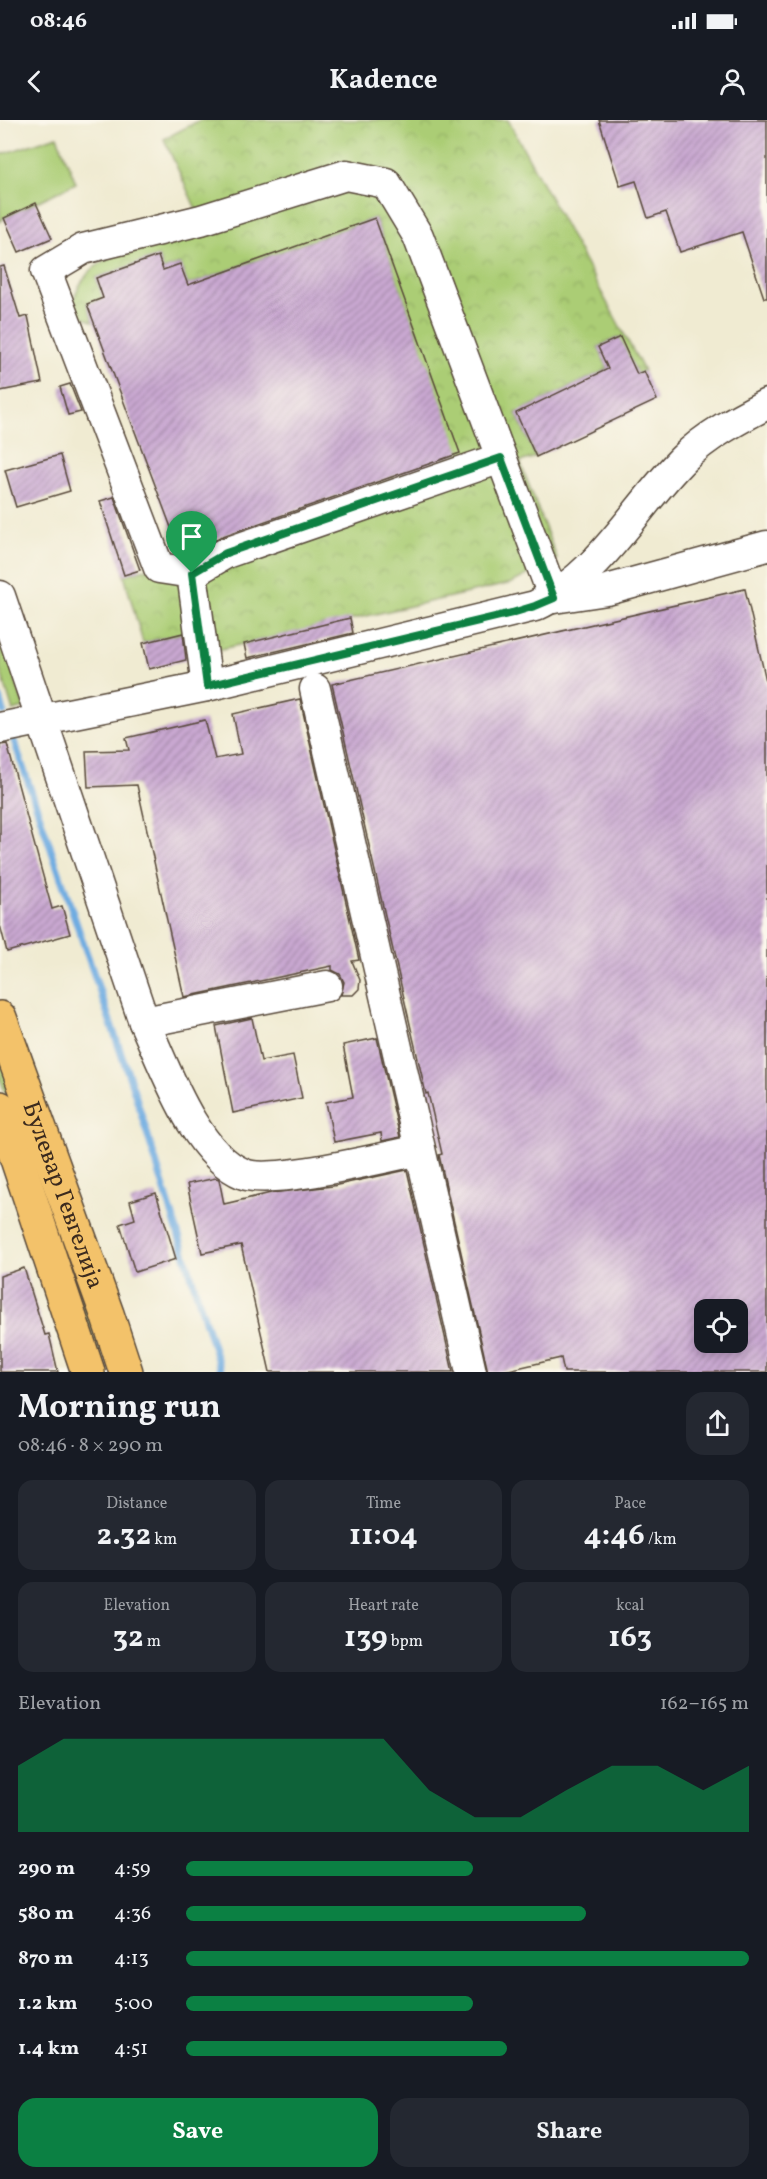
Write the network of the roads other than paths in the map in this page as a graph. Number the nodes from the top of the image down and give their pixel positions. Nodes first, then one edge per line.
1 (767, 404) edge
2 (501, 458) junction
3 (767, 546) edge
4 (192, 573) junction
5 (0, 596) edge
6 (554, 598) junction
7 (207, 686) junction
8 (315, 690) dead end
9 (43, 718) junction
10 (0, 728) edge
11 (327, 986) dead end
12 (0, 1018) edge
13 (144, 1022) junction
14 (0, 1108) edge
15 (420, 1150) junction
16 (88, 1372) edge
17 (126, 1372) edge
18 (471, 1372) edge

1 - 6 lane
2 - 4 lane
2 - 4 lane
2 - 6 lane
3 - 6 lane
4 - 7 lane
5 - 9 lane
6 - 7 lane
7 - 9 lane
8 - 15 lane
9 - 10 lane
9 - 13 lane
11 - 13 lane
12 - 17 main road, Булевар Гевгелија
13 - 15 lane
14 - 16 main road, Булевар Гевгелија
15 - 18 lane

